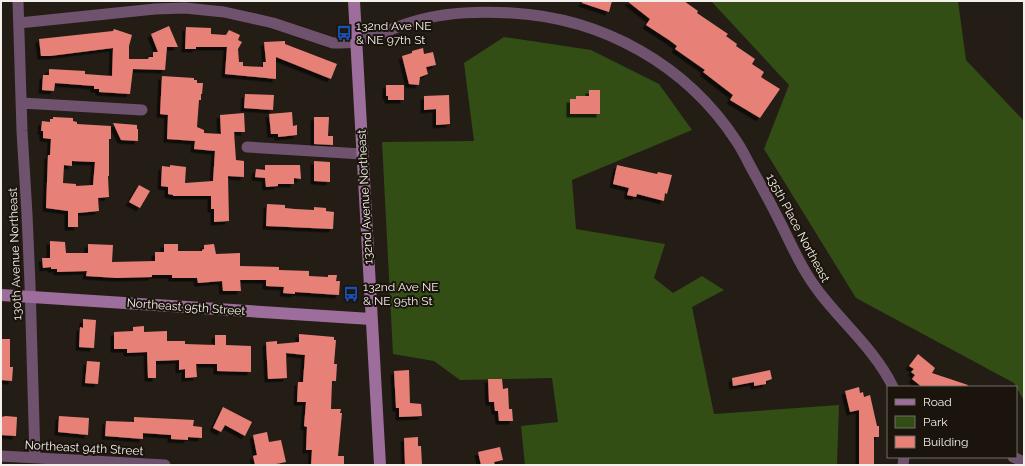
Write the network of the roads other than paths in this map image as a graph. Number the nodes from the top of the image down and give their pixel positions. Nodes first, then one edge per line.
1 (18, 1) edge
2 (354, 1) edge
3 (19, 23) junction
4 (356, 42) junction
5 (22, 102) junction
6 (142, 110) dead end
7 (247, 147) dead end
8 (362, 154) junction
9 (1, 295) edge
10 (30, 297) junction
11 (371, 319) junction
12 (892, 386) edge
13 (1, 456) edge
14 (35, 458) junction
15 (165, 465) edge
16 (380, 465) edge

1 - 3 street, 130th Avenue Northeast
2 - 4 street, 132nd Avenue Northeast
3 - 4 street, 135th Place Northeast
3 - 5 street, 130th Avenue Northeast
4 - 8 street, 132nd Avenue Northeast
4 - 12 street, 135th Place Northeast
5 - 6 street
5 - 10 street, 130th Avenue Northeast
7 - 8 street
8 - 11 street, 132nd Avenue Northeast
9 - 10 street, Northeast 95th Street
10 - 11 street, Northeast 95th Street
10 - 14 street, 130th Avenue Northeast
11 - 16 street, 132nd Avenue Northeast
13 - 14 street, Northeast 94th Street
14 - 15 street, Northeast 94th Street

